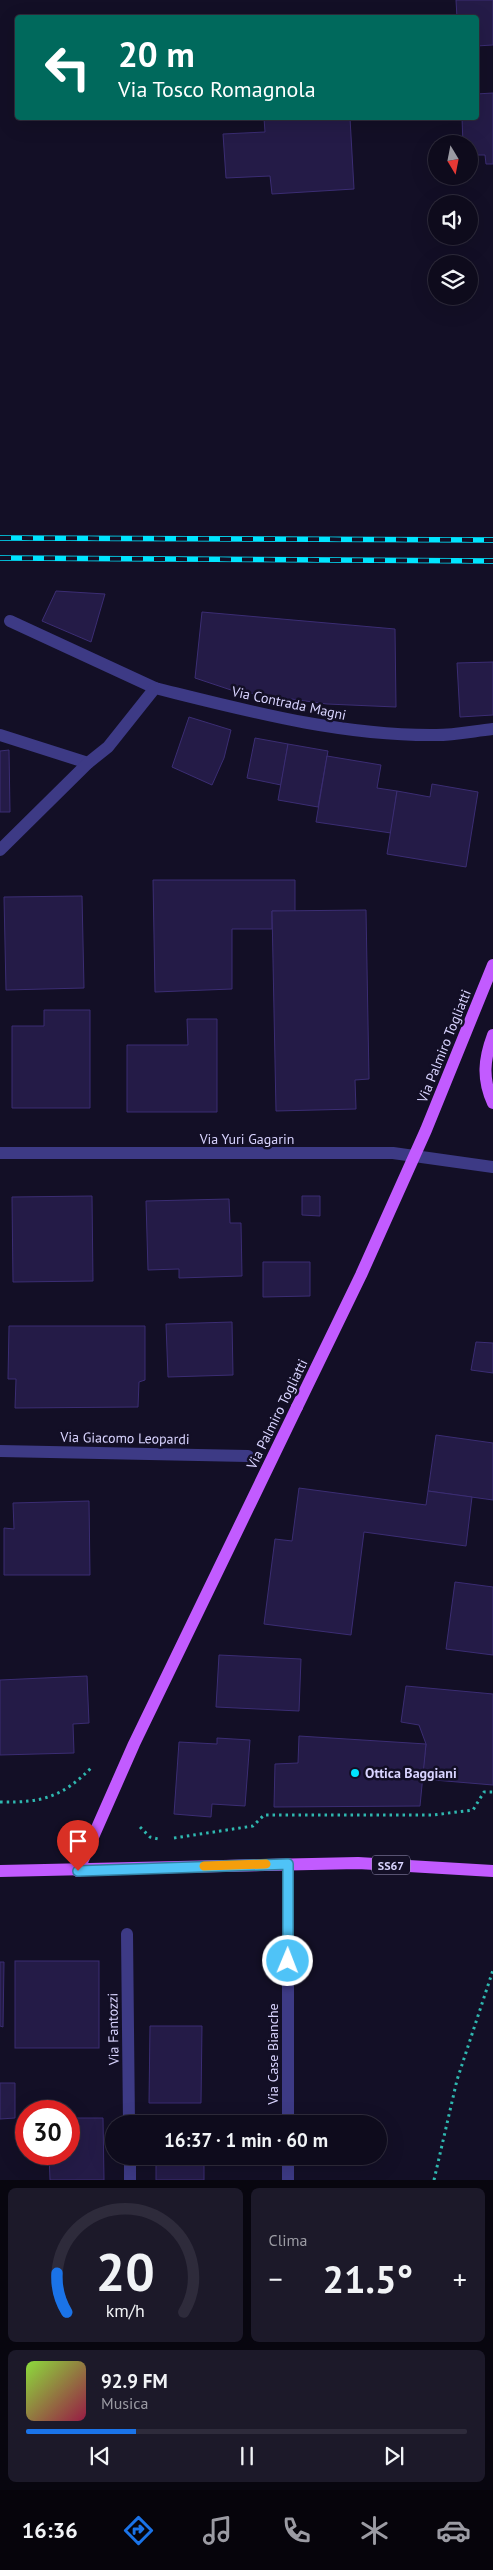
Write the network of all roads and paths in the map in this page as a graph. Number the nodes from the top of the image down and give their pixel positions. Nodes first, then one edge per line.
1 (10, 621) dead end
2 (155, 688) junction
3 (493, 729) edge
4 (0, 735) edge
5 (88, 763) junction
6 (0, 850) edge
7 (493, 965) edge
8 (492, 1036) edge
9 (493, 1102) edge
10 (0, 1153) edge
11 (493, 1167) edge
12 (0, 1451) edge
13 (248, 1456) dead end
14 (493, 1792) edge
15 (140, 1827) dead end
16 (170, 1838) dead end
17 (161, 1839) dead end
18 (288, 1864) junction
19 (493, 1870) edge
20 (78, 1871) junction
21 (0, 1872) edge
22 (127, 1934) dead end
23 (493, 1970) edge
24 (129, 2115) edge
25 (288, 2115) edge
26 (130, 2165) edge
27 (288, 2165) edge
28 (130, 2180) edge
29 (288, 2180) edge
30 (434, 2180) edge

1 - 2 street, Via Contrada Magni
2 - 3 street, Via Contrada Magni
2 - 5 street
4 - 5 street
5 - 6 street
7 - 20 main road, Via Palmiro Togliatti, bridge
8 - 9 main road
10 - 11 street, Via Yuri Gagarin
12 - 13 street, Via Giacomo Leopardi
14 - 16 path
15 - 17 path
18 - 19 main road, SS67
18 - 20 main road, SS67
18 - 25 street, Via Case Bianche
20 - 21 main road, SS67
22 - 24 street, Via Fantozzi
23 - 30 path
26 - 28 street
27 - 29 street

